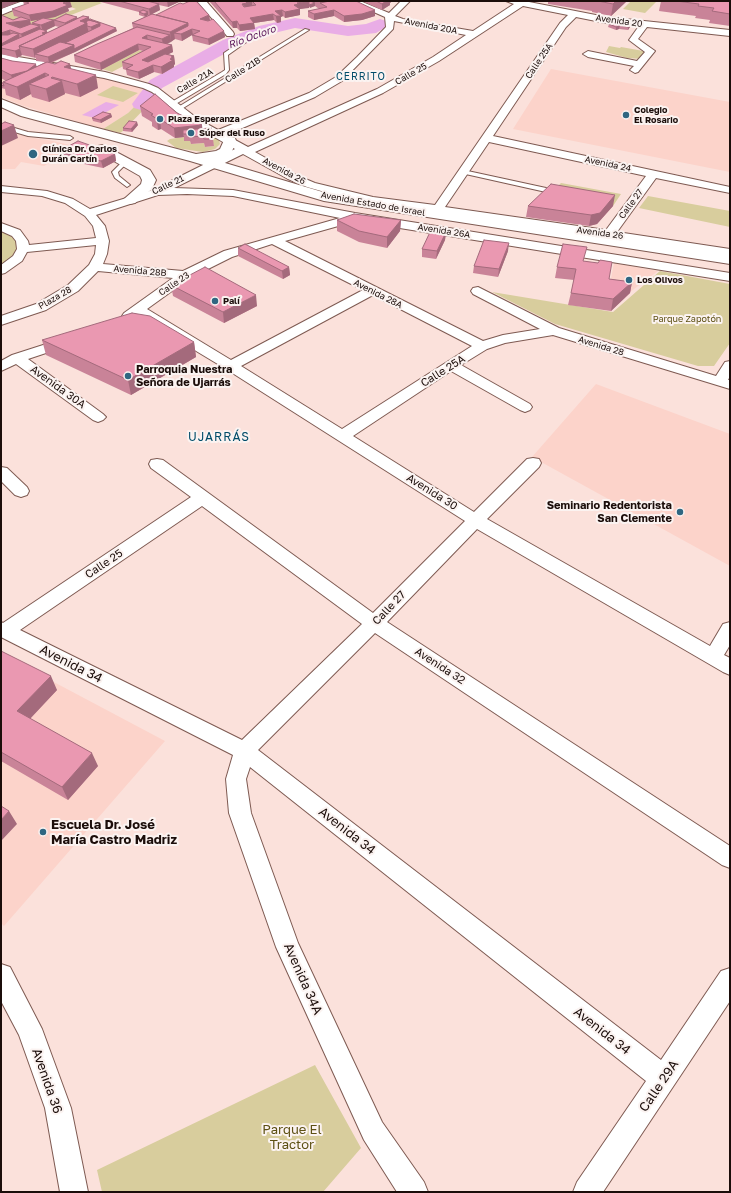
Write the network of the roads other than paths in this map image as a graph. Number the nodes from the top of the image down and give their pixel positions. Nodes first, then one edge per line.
1 (31, 1) edge
2 (201, 1) edge
3 (353, 1) edge
4 (406, 1) edge
5 (509, 1) edge
6 (522, 3) junction
7 (537, 3) edge
8 (1, 12) edge
9 (574, 14) junction
10 (389, 17) junction
11 (644, 25) junction
12 (307, 30) dead end
13 (730, 33) edge
14 (230, 34) dead end
15 (473, 34) junction
16 (250, 38) dead end
17 (588, 54) dead end
18 (1, 57) edge
19 (68, 59) dead end
20 (53, 66) junction
21 (1, 103) edge
22 (175, 106) junction
23 (1, 118) edge
24 (50, 120) junction
25 (1, 126) edge
26 (35, 128) junction
27 (80, 128) junction
28 (218, 134) junction
29 (66, 137) junction
30 (485, 138) junction
31 (230, 141) junction
32 (92, 146) junction
33 (246, 150) junction
34 (195, 158) junction
35 (126, 161) junction
36 (155, 163) dead end
37 (212, 164) junction
38 (178, 169) dead end
39 (463, 172) junction
40 (193, 173) junction
41 (653, 174) junction
42 (127, 185) dead end
43 (1, 189) edge
44 (546, 190) edge
45 (730, 190) edge
46 (157, 192) junction
47 (130, 200) junction
48 (438, 209) junction
49 (89, 213) junction
50 (355, 217) junction
51 (1, 227) edge
52 (609, 234) junction
53 (274, 240) junction
54 (103, 241) junction
55 (22, 249) junction
56 (730, 253) edge
57 (730, 259) edge
58 (94, 267) junction
59 (1, 270) edge
60 (730, 270) edge
61 (185, 275) junction
62 (730, 278) edge
63 (371, 291) junction
64 (478, 291) dead end
65 (138, 310) junction
66 (1, 321) edge
67 (116, 324) edge
68 (554, 332) junction
69 (82, 336) edge
70 (482, 346) junction
71 (17, 358) junction
72 (451, 365) junction
73 (730, 365) edge
74 (231, 366) junction
75 (1, 367) edge
76 (725, 384) edge
77 (525, 407) dead end
78 (98, 416) dead end
79 (343, 436) junction
80 (533, 463) dead end
81 (157, 464) dead end
82 (1, 472) edge
83 (21, 491) dead end
84 (202, 498) junction
85 (475, 520) junction
86 (374, 623) junction
87 (730, 629) edge
88 (3, 630) edge
89 (713, 657) junction
90 (730, 667) edge
91 (244, 751) junction
92 (730, 858) edge
93 (1, 976) edge
94 (730, 980) edge
95 (664, 1079) junction
96 (74, 1192) edge
97 (414, 1192) edge
98 (587, 1192) edge

1 - 8 street
2 - 14 street
3 - 10 street, Avenida 20A
4 - 10 street
5 - 6 street, Avenida 20
6 - 7 street, Avenida 20
6 - 15 street, Calle 25
7 - 9 street, Avenida 20
9 - 11 street, Avenida 20
9 - 30 street, Calle 25A
10 - 15 street, Avenida 20A
10 - 28 street
11 - 13 street, Avenida 20
11 - 17 street
12 - 22 lane, Calle 21B
15 - 33 street, Calle 25
16 - 22 lane, Calle 21A
18 - 20 street, Avenida 26
19 - 20 street
20 - 22 street, Avenida 26
21 - 24 main road, Avenida Estado de Israel
22 - 28 street, Avenida 26
23 - 26 main road
24 - 26 main road
24 - 27 main road, Avenida Estado de Israel
25 - 29 lane
26 - 29 main road
27 - 29 main road
27 - 34 main road, Avenida Estado de Israel
28 - 31 street, Avenida 26
29 - 32 main road
30 - 39 street, Calle 25A
30 - 41 street, Avenida 24
31 - 33 street, Avenida 26
31 - 34 main road
32 - 35 main road
32 - 36 main road
33 - 37 street, Calle 21
33 - 48 street, Avenida 26
34 - 37 main road, Avenida Estado de Israel
35 - 42 lane
35 - 47 main road
37 - 40 street, Calle 21
37 - 57 main road, Avenida Estado de Israel
38 - 40 main road, Avenida Estado de Israel
39 - 44 lane
39 - 48 street, Calle 25A
40 - 46 street, Calle 21
40 - 60 main road, Avenida Estado de Israel
41 - 45 street, Avenida 24
41 - 52 street, Calle 27
43 - 49 street
46 - 47 street, Calle 21
46 - 50 street, Avenida 26A
47 - 49 street, Calle 21
48 - 52 street, Avenida 26
49 - 54 street
50 - 53 street, Calle 23
50 - 62 street, Avenida 26A
51 - 55 street
52 - 56 street, Avenida 26
53 - 61 street, Calle 23
53 - 63 street, Avenida 28A
54 - 55 street
54 - 58 street, Plaza 28
55 - 59 street
58 - 61 street, Avenida 28B
58 - 66 street, Plaza 28
61 - 65 street, Calle 23
63 - 70 street, Avenida 28A
63 - 74 street
64 - 68 street, Avenida 28
65 - 67 street, Calle 23
65 - 74 street, Avenida 30
68 - 70 street, Calle 25A
68 - 76 street, Avenida 28
69 - 71 street
70 - 72 street, Calle 25A
71 - 75 street
71 - 78 street, Avenida 30A
72 - 77 street
72 - 79 street, Calle 25A
73 - 76 street
74 - 79 street, Avenida 30
79 - 85 street, Avenida 30
80 - 85 street, Calle 27
81 - 84 street, Avenida 32
82 - 83 street
84 - 86 street, Avenida 32
84 - 88 street, Calle 25
85 - 86 street, Calle 27
85 - 89 street, Avenida 30
86 - 91 street, Calle 27
86 - 92 street, Avenida 32
87 - 89 street
88 - 91 street, Avenida 34
89 - 90 street, Avenida 30
91 - 95 street, Avenida 34
91 - 97 street, Avenida 34A
93 - 96 street, Avenida 36
94 - 95 street, Calle 29A
95 - 98 street, Calle 29A

